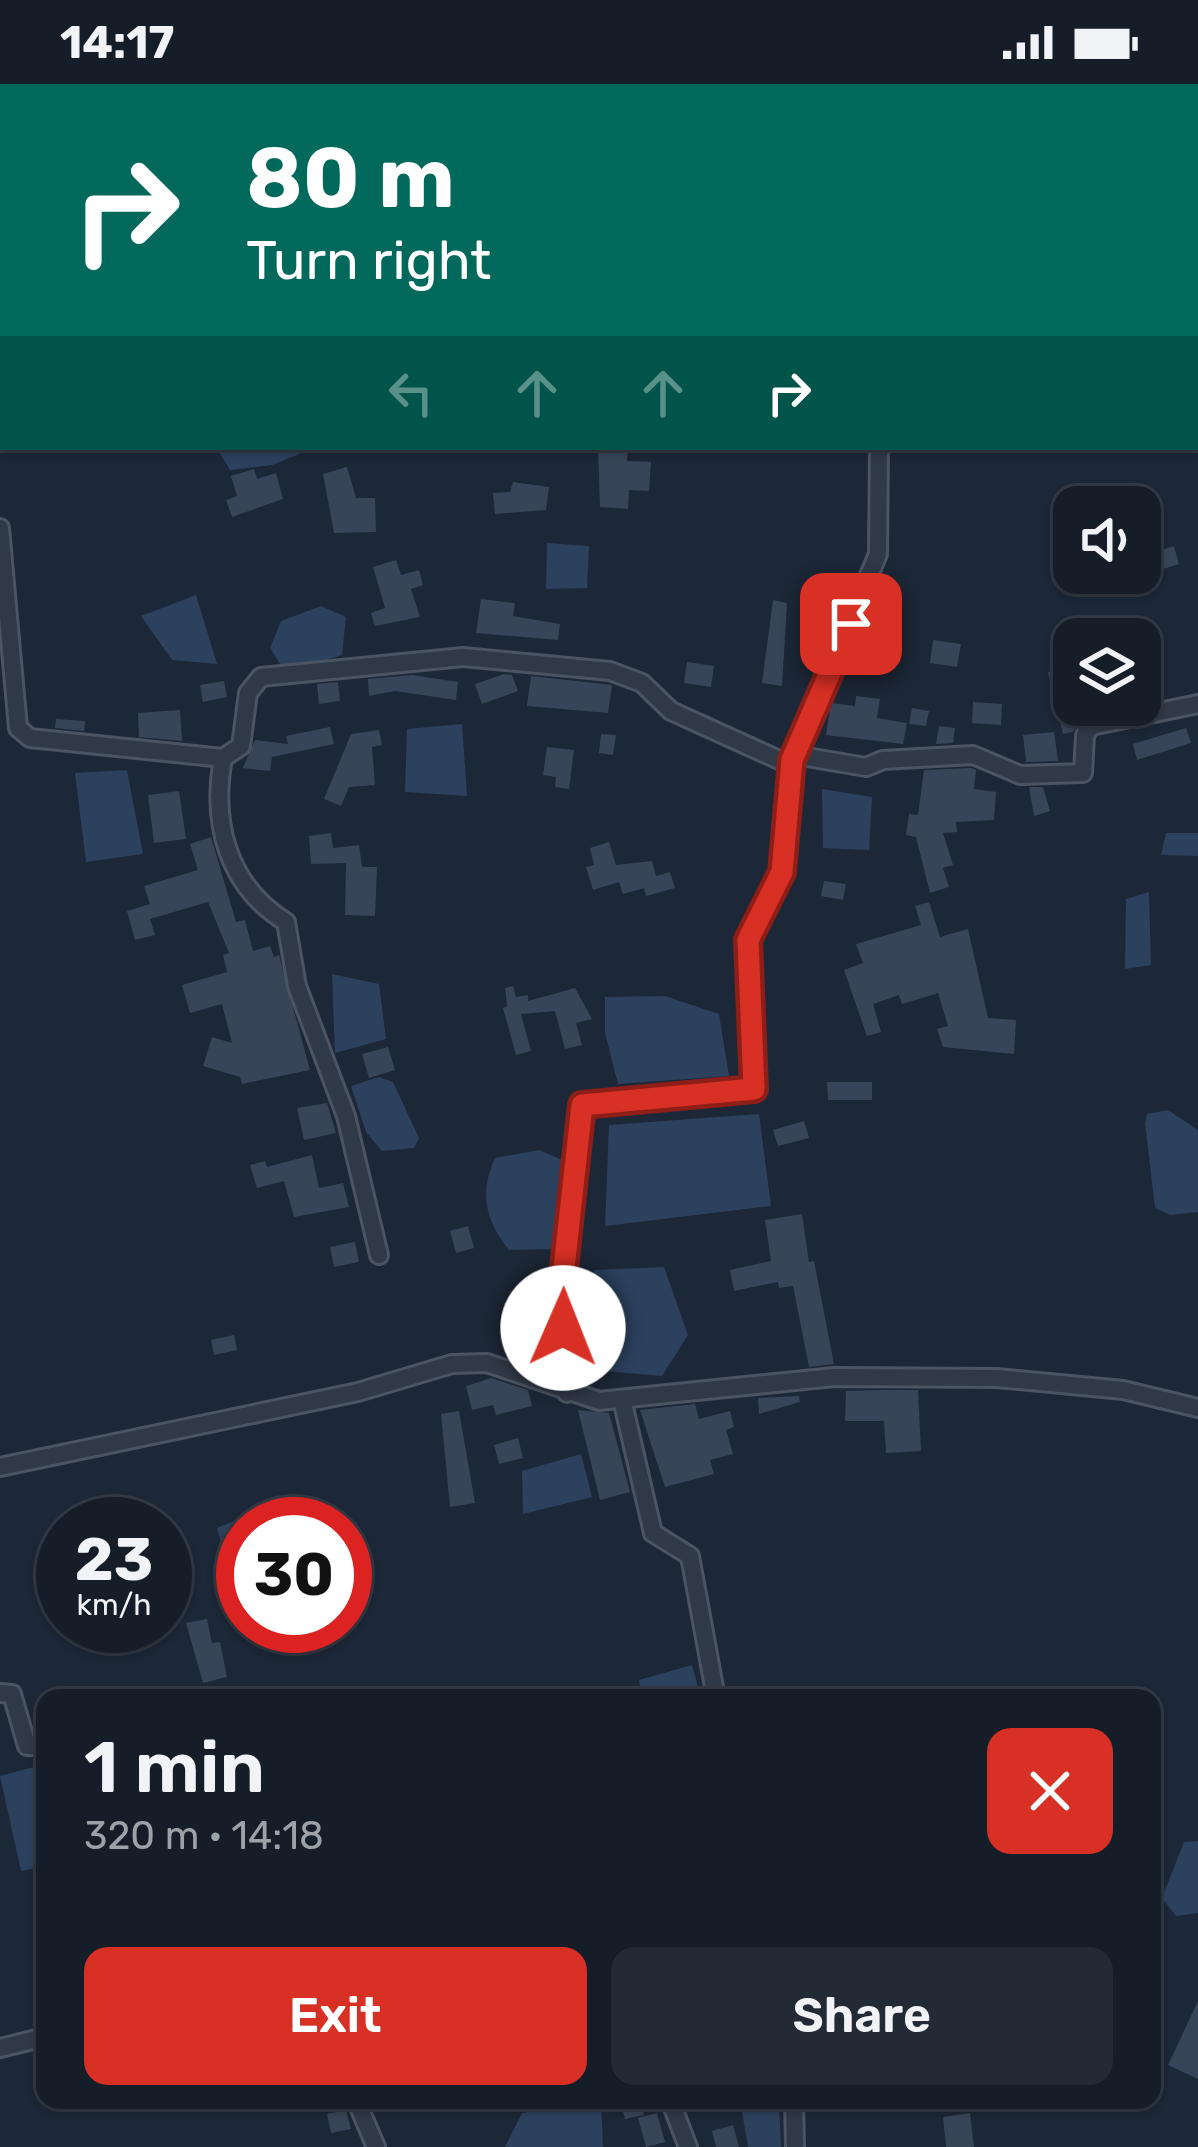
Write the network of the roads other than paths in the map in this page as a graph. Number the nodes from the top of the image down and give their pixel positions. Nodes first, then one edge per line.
1 (879, 450) edge
2 (0, 528) edge
3 (1198, 704) edge
4 (223, 758) junction
5 (793, 760) junction
6 (379, 1255) dead end
7 (567, 1393) junction
8 (622, 1399) junction
9 (1198, 1408) edge
10 (0, 1467) edge
11 (714, 1689) edge
12 (0, 1693) edge
13 (36, 1746) edge
14 (36, 2039) edge
15 (0, 2048) edge
16 (360, 2109) edge
17 (673, 2109) edge
18 (794, 2109) edge
19 (376, 2147) edge
20 (688, 2147) edge
21 (795, 2147) edge

1 - 5 street
2 - 4 street
3 - 5 street
4 - 5 street
4 - 6 street
5 - 7 street
7 - 8 street
7 - 10 street
8 - 9 street
8 - 11 street
12 - 13 street
14 - 15 street
16 - 19 street
17 - 20 street
18 - 21 street

